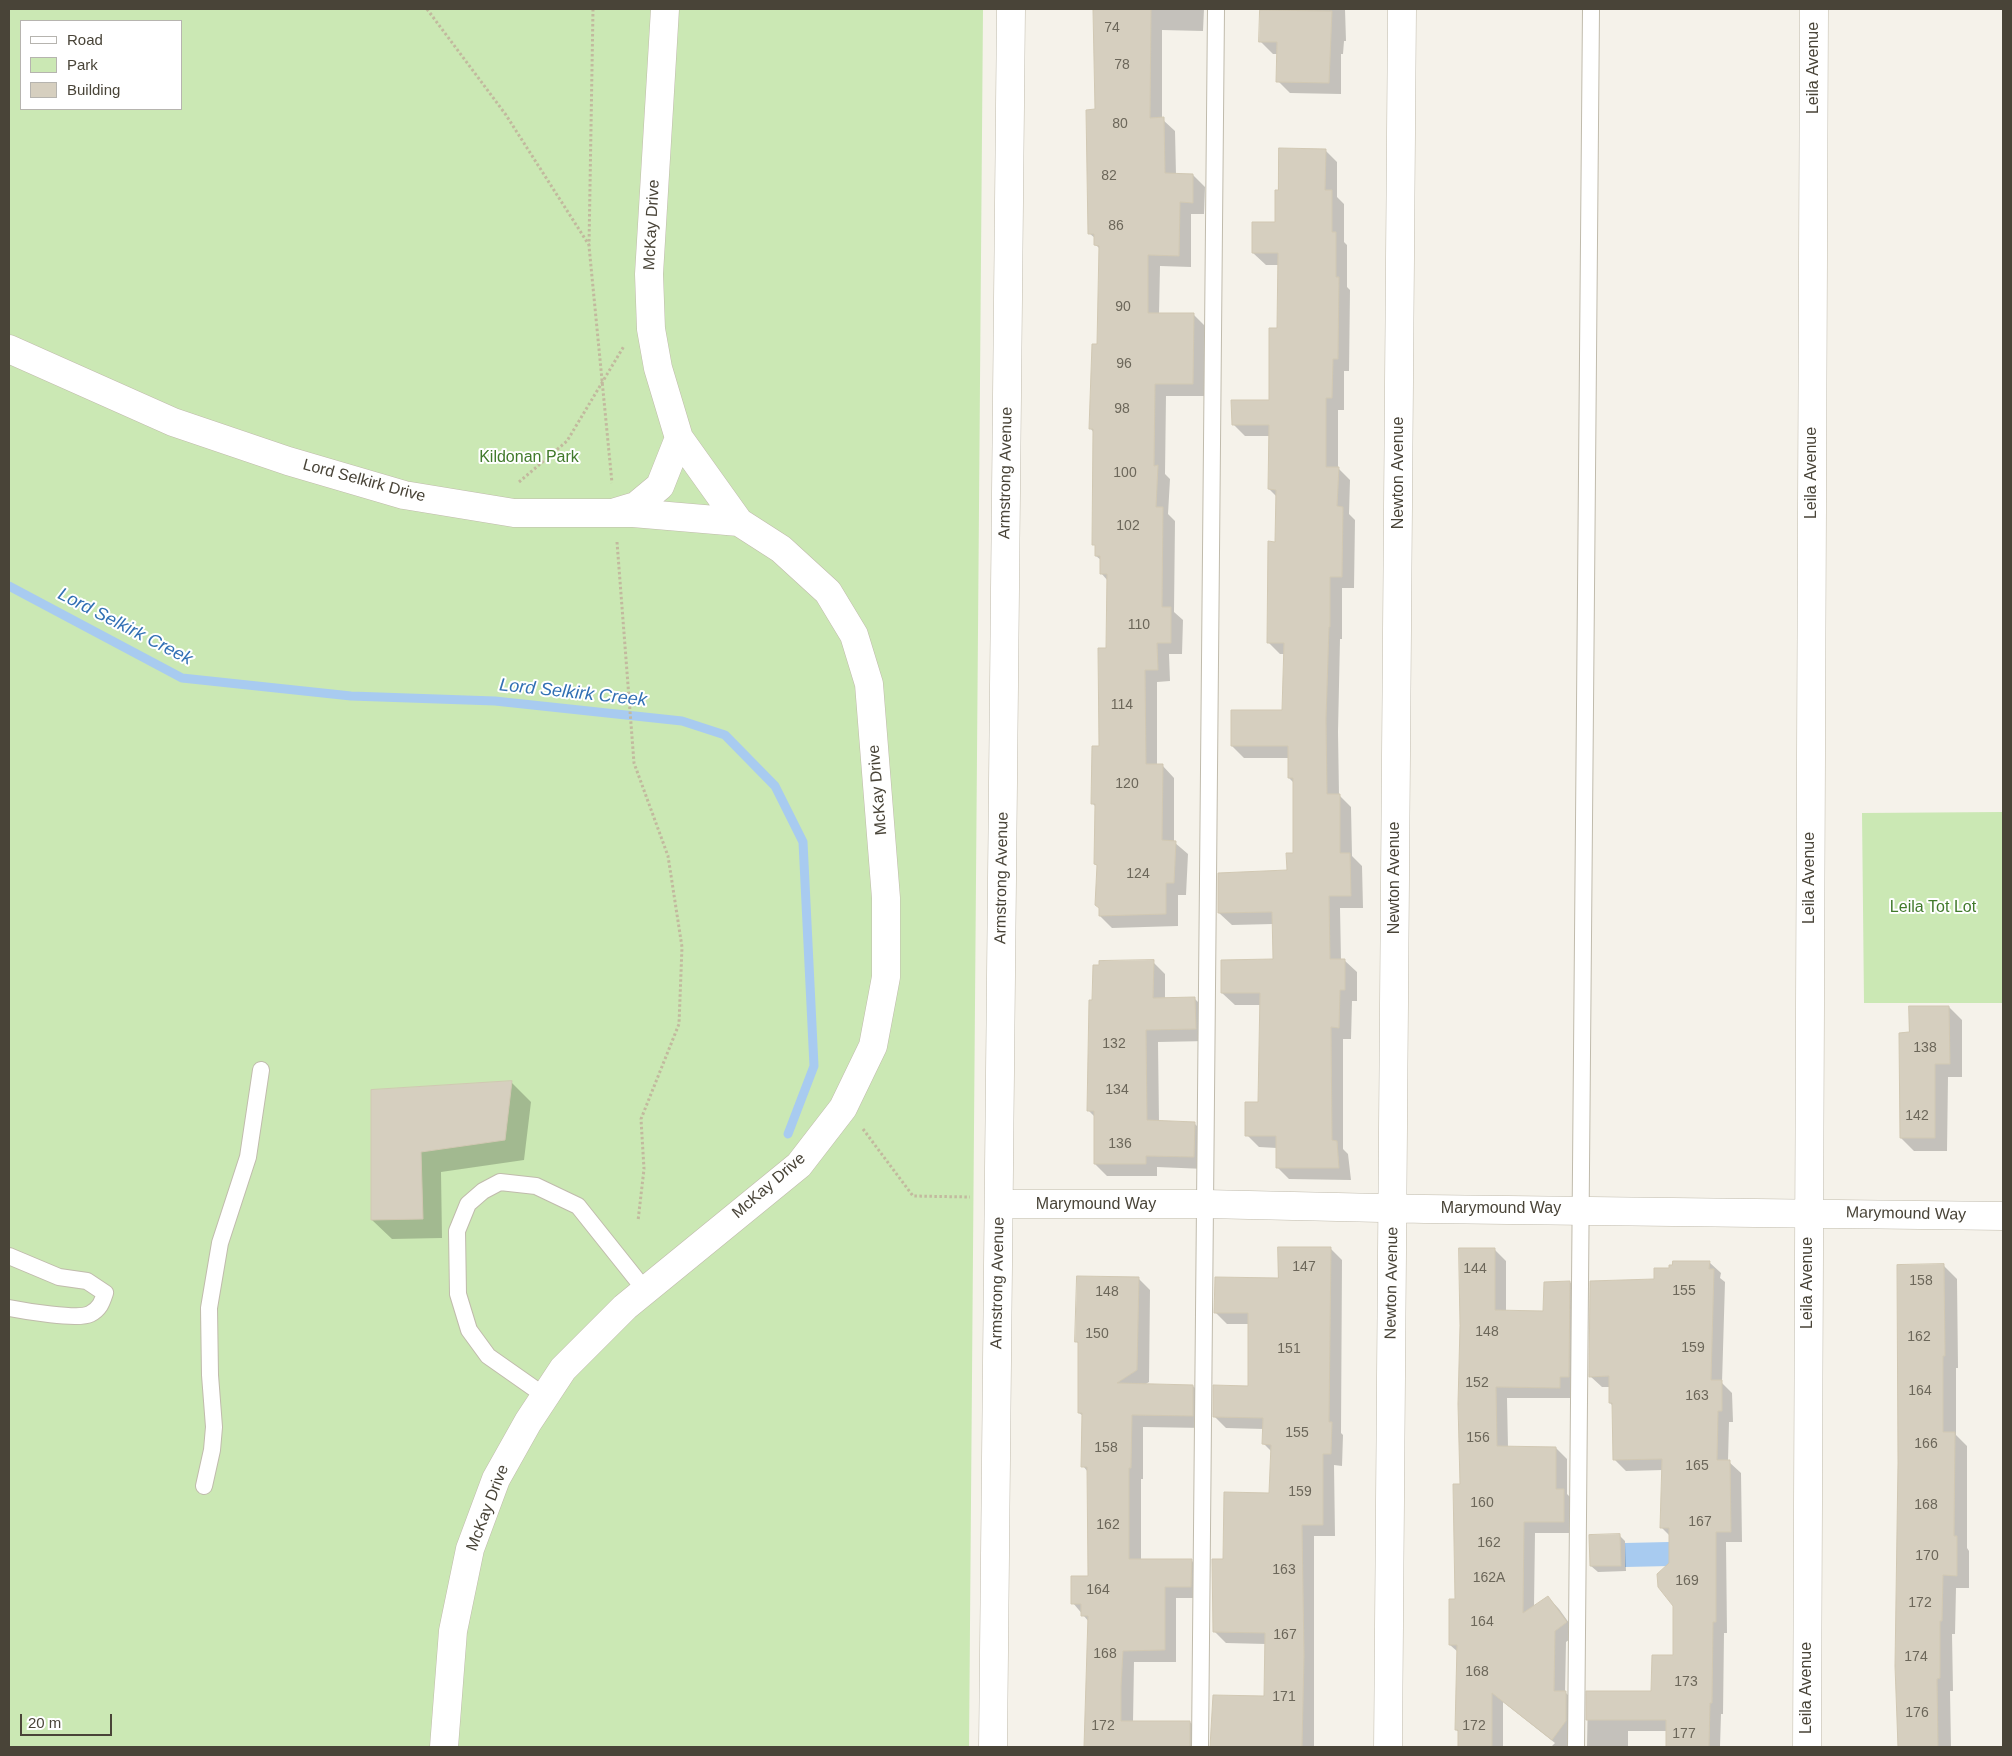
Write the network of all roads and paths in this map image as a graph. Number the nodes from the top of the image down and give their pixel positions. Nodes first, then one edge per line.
1 (427, 9) edge
2 (594, 9) edge
3 (665, 9) edge
4 (1011, 9) edge
5 (1216, 9) edge
6 (1402, 9) edge
7 (1591, 9) edge
8 (1814, 9) edge
9 (589, 246) junction
10 (626, 343) dead end
11 (9, 350) edge
12 (602, 382) junction
13 (679, 438) junction
14 (488, 508) junction
15 (615, 512) junction
16 (739, 522) junction
17 (261, 1070) dead end
18 (843, 1108) junction
19 (999, 1204) junction
20 (1205, 1204) junction
21 (1393, 1208) junction
22 (1579, 1210) junction
23 (1808, 1212) junction
24 (2003, 1216) edge
25 (638, 1220) dead end
26 (9, 1256) edge
27 (645, 1290) junction
28 (9, 1308) edge
29 (545, 1396) junction
30 (204, 1486) dead end
31 (444, 1747) edge
32 (993, 1747) edge
33 (1200, 1747) edge
34 (1388, 1747) edge
35 (1576, 1747) edge
36 (1807, 1747) edge

1 - 9 path
2 - 9 path
3 - 13 street, McKay Drive
4 - 19 street, Armstrong Avenue
5 - 20 lane
6 - 21 street, Newton Avenue
7 - 22 lane
8 - 23 street, Leila Avenue
9 - 12 path
10 - 12 path
11 - 14 street, Lord Selkirk Drive
12 - 14 path
12 - 15 path
13 - 15 street
13 - 16 street, McKay Drive
14 - 15 street, Lord Selkirk Drive
15 - 16 street, Lord Selkirk Drive
15 - 25 path
16 - 18 street, McKay Drive
17 - 30 lane
18 - 19 path
18 - 27 street, McKay Drive
19 - 20 street, Marymound Way
19 - 32 street, Armstrong Avenue
20 - 21 street, Marymound Way
20 - 33 lane
21 - 22 street, Marymound Way
21 - 34 street, Newton Avenue
22 - 23 street, Marymound Way
22 - 35 lane
23 - 24 street, Marymound Way
23 - 36 street, Leila Avenue
26 - 28 lane
27 - 29 street, McKay Drive
27 - 29 lane
29 - 31 street, McKay Drive

